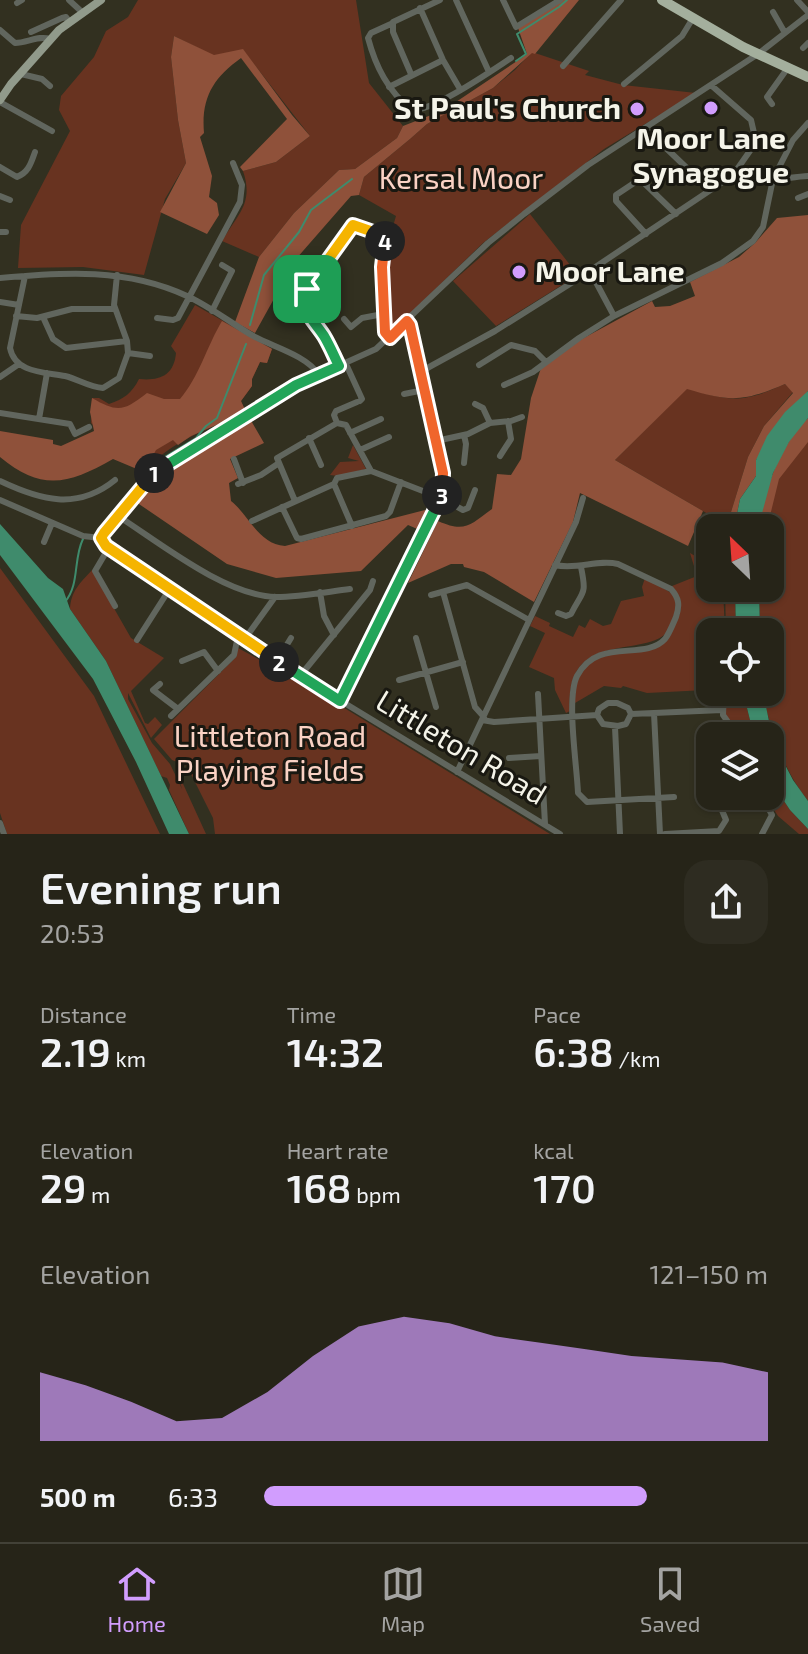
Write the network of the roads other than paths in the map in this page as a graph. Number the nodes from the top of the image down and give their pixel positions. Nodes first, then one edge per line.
1 (69, 0) edge
2 (101, 0) edge
3 (440, 0) edge
4 (456, 0) edge
5 (503, 0) edge
6 (560, 0) edge
7 (621, 0) edge
8 (797, 0) edge
9 (664, 1) edge
10 (424, 4) edge
11 (773, 12) dead end
12 (83, 13) junction
13 (808, 14) edge
14 (693, 18) junction
15 (69, 21) junction
16 (393, 23) junction
17 (0, 30) edge
18 (31, 32) dead end
19 (785, 33) junction
20 (50, 39) junction
21 (758, 54) junction
22 (511, 58) dead end
23 (443, 60) junction
24 (563, 66) dead end
25 (787, 69) junction
26 (489, 72) junction
27 (21, 74) junction
28 (411, 74) junction
29 (808, 77) edge
30 (624, 84) dead end
31 (50, 86) dead end
32 (712, 86) junction
33 (389, 87) junction
34 (460, 89) junction
35 (0, 101) edge
36 (772, 104) dead end
37 (808, 123) edge
38 (645, 128) junction
39 (52, 131) dead end
40 (35, 152) dead end
41 (233, 163) dead end
42 (0, 167) edge
43 (808, 176) edge
44 (730, 178) junction
45 (773, 179) junction
46 (808, 194) edge
47 (0, 196) edge
48 (798, 198) dead end
49 (10, 200) dead end
50 (676, 214) junction
51 (646, 234) junction
52 (222, 265) dead end
53 (590, 271) junction
54 (117, 275) junction
55 (25, 276) junction
56 (0, 278) edge
57 (190, 297) junction
58 (0, 302) edge
59 (19, 305) junction
60 (115, 309) junction
61 (212, 311) junction
62 (383, 314) junction
63 (16, 316) junction
64 (614, 316) junction
65 (43, 317) junction
66 (157, 318) dead end
67 (344, 319) dead end
68 (407, 321) junction
69 (390, 338) junction
70 (127, 341) junction
71 (128, 353) junction
72 (150, 356) dead end
73 (545, 361) junction
74 (19, 364) junction
75 (342, 365) junction
76 (482, 365) dead end
77 (420, 372) junction
78 (47, 373) junction
79 (318, 374) junction
80 (0, 377) edge
81 (507, 386) dead end
82 (424, 390) junction
83 (404, 394) dead end
84 (475, 404) dead end
85 (0, 413) edge
86 (522, 417) dead end
87 (39, 419) junction
88 (381, 419) dead end
89 (508, 421) junction
90 (337, 423) junction
91 (490, 423) junction
92 (89, 427) dead end
93 (350, 433) junction
94 (464, 435) junction
95 (389, 437) dead end
96 (309, 438) junction
97 (436, 441) junction
98 (360, 450) junction
99 (500, 456) dead end
100 (234, 459) dead end
101 (279, 463) junction
102 (464, 463) dead end
103 (321, 465) dead end
104 (371, 471) junction
105 (115, 480) dead end
106 (0, 481) edge
107 (401, 482) junction
108 (334, 484) junction
109 (475, 495) dead end
110 (441, 498) junction
111 (583, 498) dead end
112 (45, 499) junction
113 (0, 500) edge
114 (295, 501) junction
115 (282, 507) junction
116 (20, 509) junction
117 (118, 516) junction
118 (38, 517) junction
119 (15, 520) dead end
120 (252, 521) dead end
121 (52, 523) junction
122 (352, 526) junction
123 (101, 538) junction
124 (47, 539) dead end
125 (108, 549) junction
126 (555, 565) junction
127 (581, 567) junction
128 (373, 581) dead end
129 (350, 589) dead end
130 (169, 590) junction
131 (320, 592) junction
132 (443, 592) junction
133 (431, 595) dead end
134 (275, 597) junction
135 (115, 606) dead end
136 (558, 613) dead end
137 (529, 620) junction
138 (334, 635) junction
139 (241, 638) junction
140 (291, 638) dead end
141 (416, 638) dead end
142 (137, 640) dead end
143 (182, 661) dead end
144 (277, 661) junction
145 (463, 662) junction
146 (218, 671) junction
147 (426, 672) junction
148 (300, 676) junction
149 (399, 680) dead end
150 (160, 684) dead end
151 (538, 694) dead end
152 (340, 701) junction
153 (722, 706) edge
154 (436, 707) dead end
155 (178, 709) junction
156 (722, 710) junction
157 (654, 713) junction
158 (631, 714) junction
159 (597, 715) junction
160 (171, 716) dead end
161 (573, 717) junction
162 (483, 718) junction
163 (539, 720) junction
164 (726, 722) edge
165 (615, 727) junction
166 (541, 756) junction
167 (509, 758) dead end
168 (457, 772) junction
169 (674, 797) dead end
170 (659, 798) junction
171 (618, 800) junction
172 (722, 810) edge
173 (770, 810) edge
174 (0, 823) edge
175 (545, 824) junction
176 (694, 833) edge
177 (4, 834) edge
178 (560, 834) edge
179 (620, 834) edge
180 (662, 834) edge
181 (762, 834) edge

1 - 12 street
2 - 12 main road
3 - 10 street
4 - 26 street
5 - 6 street
7 - 24 street
8 - 13 street
9 - 14 highway
10 - 16 street
10 - 23 street
11 - 19 street
12 - 15 main road
13 - 19 street
14 - 21 highway
14 - 30 street
15 - 18 street
15 - 20 main road
16 - 28 street
16 - 33 street
17 - 20 street
19 - 21 street
20 - 27 main road
21 - 25 highway
21 - 32 street
22 - 26 street
23 - 28 street
23 - 34 street
25 - 29 highway
25 - 36 street
26 - 34 street
27 - 31 street
27 - 35 main road
28 - 33 street
32 - 38 street
32 - 44 street
33 - 34 street
35 - 39 street
37 - 45 street
38 - 44 street
38 - 68 street
40 - 42 street
41 - 57 street
43 - 45 street
44 - 45 street
44 - 50 street
45 - 64 street
46 - 48 street
47 - 49 street
50 - 51 street
50 - 51 street
51 - 53 street
52 - 61 street
53 - 64 street
53 - 77 street
54 - 55 street
54 - 57 street
54 - 60 street
55 - 56 street
55 - 59 street
57 - 61 street
57 - 66 street
58 - 59 street
59 - 63 street
60 - 65 street
60 - 70 street
61 - 79 street
62 - 67 street
62 - 69 street
62 - 75 street
63 - 65 street
63 - 74 street
64 - 73 street
65 - 70 street
68 - 69 street
68 - 77 street
69 - 75 street
70 - 71 street
71 - 72 street
71 - 78 street
73 - 76 street
73 - 81 street
74 - 78 street
74 - 80 street
75 - 79 street
75 - 90 street
77 - 82 street
78 - 87 street
79 - 117 street
82 - 83 street
82 - 97 street
84 - 91 street
85 - 87 street
86 - 89 street
87 - 92 street
88 - 93 street
89 - 91 street
89 - 99 street
90 - 93 street
90 - 96 street
91 - 94 street
93 - 98 street
94 - 97 street
94 - 102 street
95 - 98 street
96 - 101 street
96 - 103 street
97 - 110 street
98 - 104 street
100 - 101 street
101 - 114 street
104 - 107 street
104 - 108 street
105 - 112 street
106 - 112 street
107 - 110 street
107 - 122 street
108 - 114 street
108 - 122 street
109 - 110 street
110 - 152 street
111 - 126 street
112 - 118 street
113 - 116 street
114 - 115 street
115 - 120 street
115 - 122 street
116 - 118 street
116 - 119 street
117 - 123 street
117 - 134 street
118 - 121 street
121 - 123 street
121 - 124 street
123 - 125 street, Littleton Road
125 - 130 street, Littleton Road
125 - 135 street
126 - 127 street
126 - 137 street
127 - 136 street
127 - 161 street
128 - 138 street
129 - 131 street
130 - 139 street, Littleton Road
130 - 142 street
131 - 134 street
131 - 138 street
132 - 133 street
132 - 137 street
132 - 145 street
134 - 139 street
137 - 162 street
138 - 148 street
139 - 144 street, Littleton Road
139 - 146 street
140 - 144 street
141 - 147 street
143 - 146 street
144 - 148 street, Littleton Road
145 - 147 street
145 - 162 street
146 - 155 street
147 - 149 street
147 - 154 street
148 - 152 street, Littleton Road
150 - 155 street
151 - 163 street
152 - 168 street, Littleton Road
153 - 156 street
155 - 160 street
156 - 157 street
156 - 164 street
157 - 158 street
157 - 170 street
158 - 159 street
158 - 165 street
159 - 161 street
159 - 165 street
161 - 163 street
161 - 171 street
162 - 163 street
162 - 168 street
163 - 166 street
165 - 171 street
166 - 167 street
166 - 175 street
168 - 175 street, Littleton Road
169 - 170 street
170 - 171 street
170 - 180 street
171 - 179 street
172 - 176 street
173 - 181 street
174 - 177 street
175 - 178 street, Littleton Road
176 - 180 street

